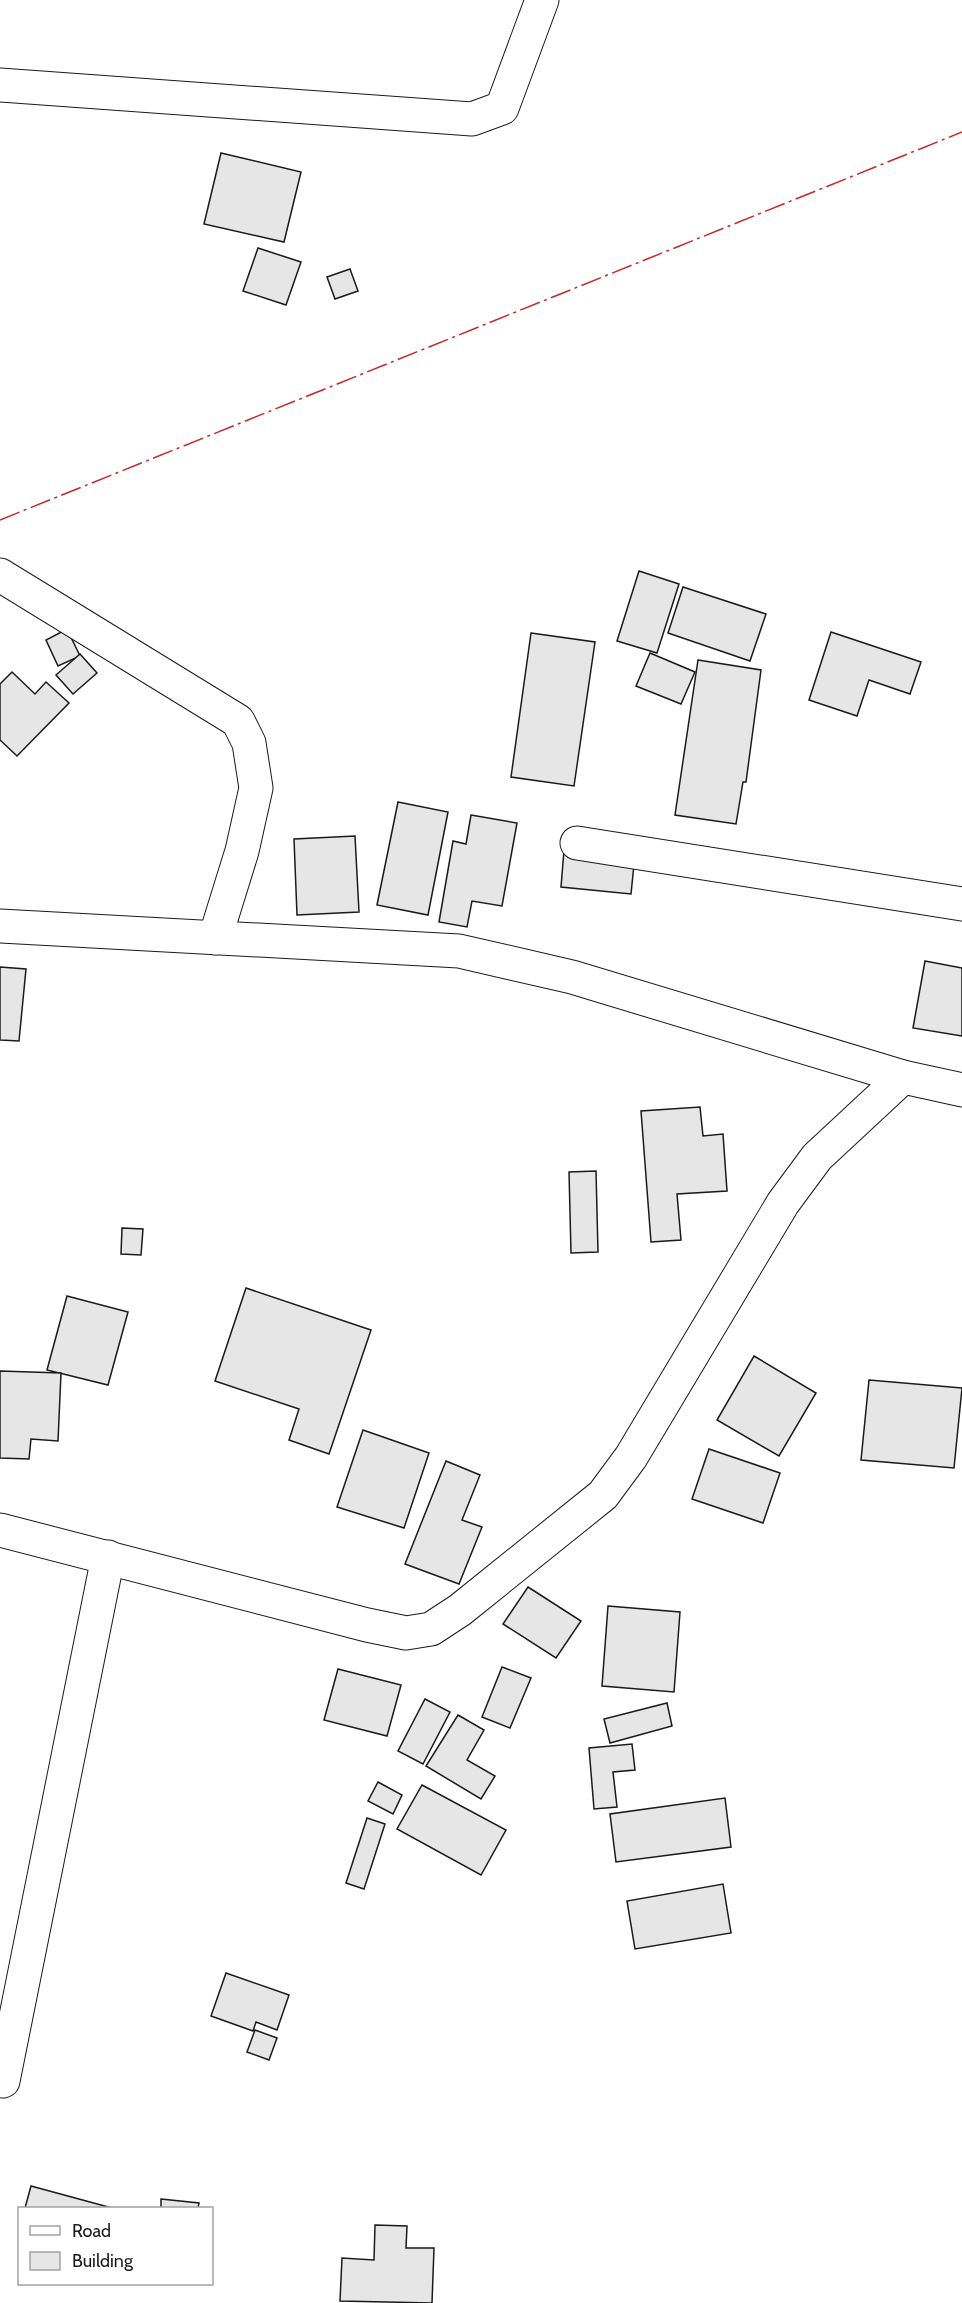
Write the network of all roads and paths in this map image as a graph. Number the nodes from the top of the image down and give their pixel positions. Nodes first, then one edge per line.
1 (542, 0) edge
2 (0, 85) edge
3 (0, 575) edge
4 (577, 843) dead end
5 (962, 904) edge
6 (0, 926) edge
7 (215, 938) junction
8 (903, 1077) junction
9 (962, 1090) edge
10 (0, 1530) edge
11 (108, 1557) junction
12 (3, 2080) dead end

1 - 2 street
3 - 7 street
4 - 5 street
6 - 7 street
7 - 8 street
8 - 9 street
8 - 11 street
10 - 11 street
11 - 12 street

